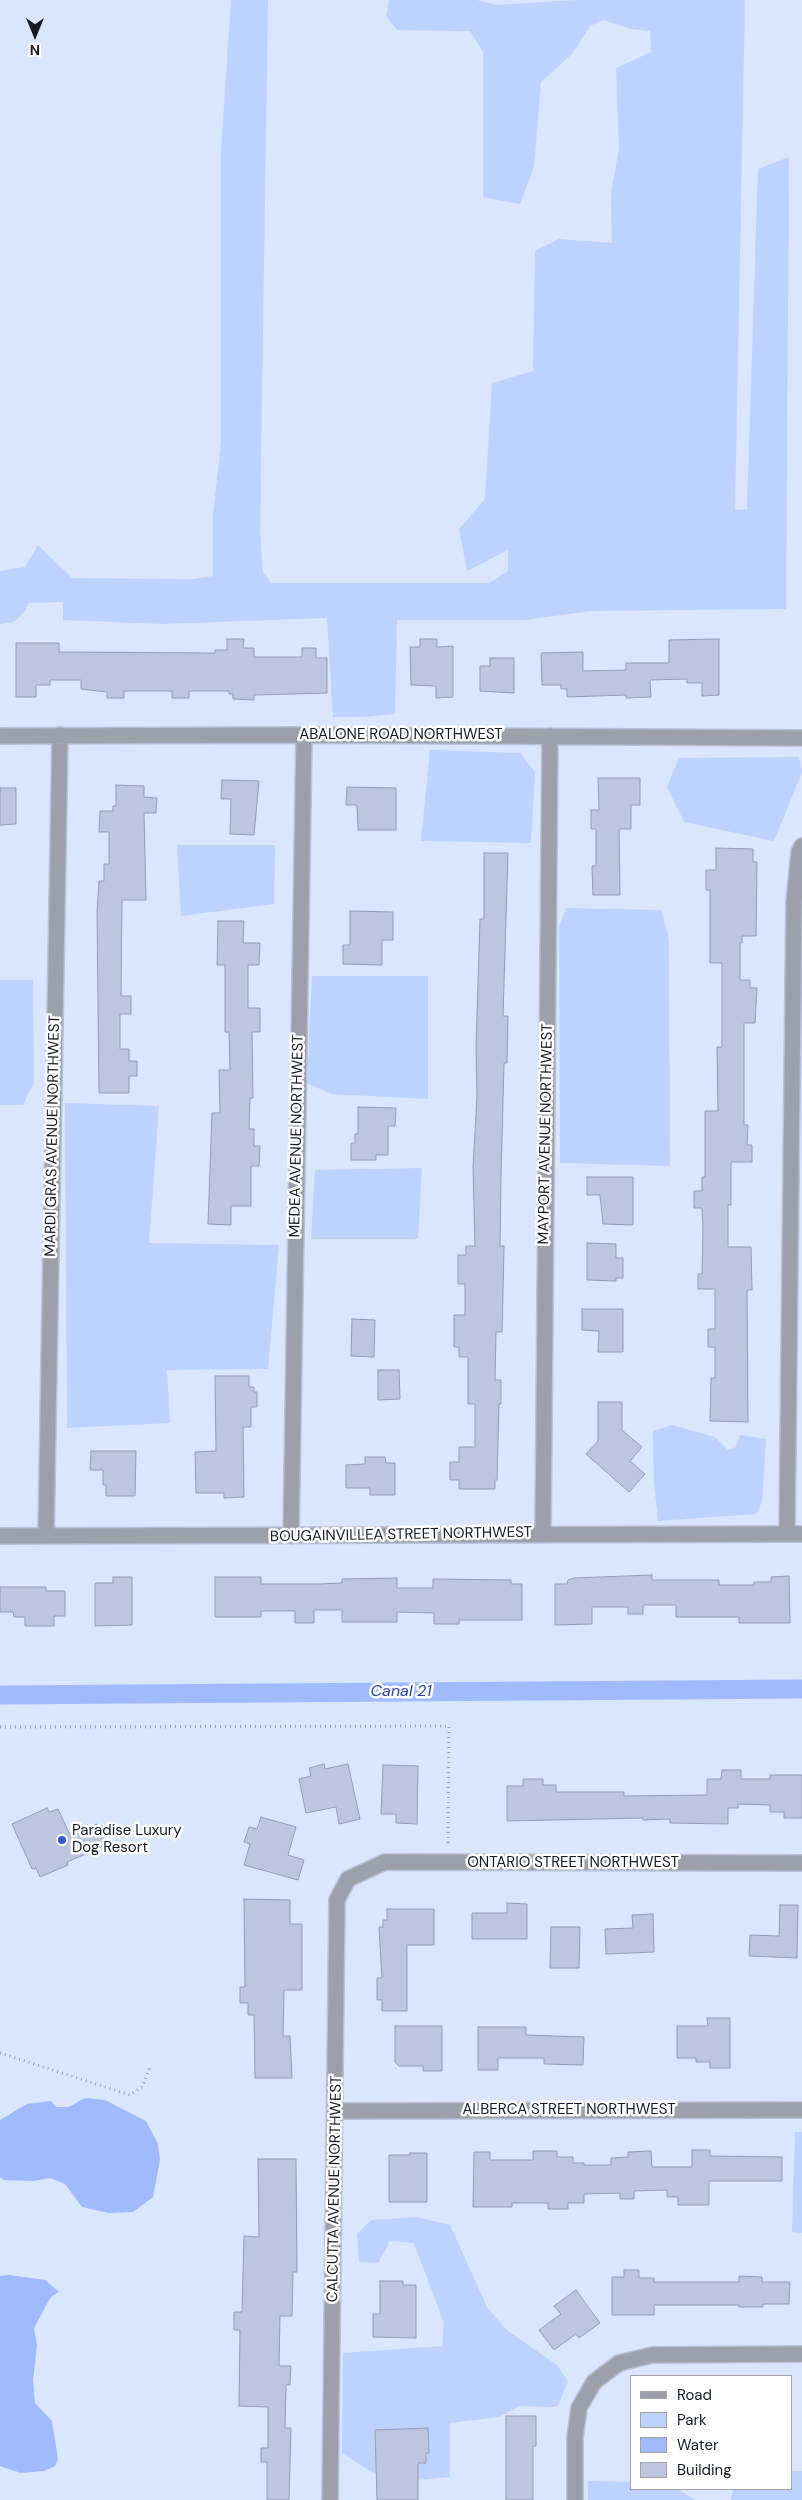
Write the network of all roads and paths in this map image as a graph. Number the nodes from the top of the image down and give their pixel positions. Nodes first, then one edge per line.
1 (60, 735) junction
2 (304, 735) junction
3 (0, 736) edge
4 (550, 736) junction
5 (802, 738) edge
6 (802, 846) edge
7 (543, 1533) junction
8 (794, 1534) edge
9 (0, 1536) edge
10 (46, 1536) junction
11 (291, 1536) junction
12 (0, 1727) edge
13 (448, 1862) junction
14 (802, 1863) edge
15 (348, 1879) joint
16 (0, 2053) edge
17 (151, 2065) dead end
18 (802, 2110) edge
19 (336, 2111) junction
20 (802, 2354) edge
21 (330, 2500) edge
22 (575, 2500) edge

1 - 2 street, ABALONE ROAD NORTHWEST
1 - 3 street, ABALONE ROAD NORTHWEST
1 - 10 street, MARDI GRAS AVENUE NORTHWEST
2 - 4 street, ABALONE ROAD NORTHWEST
2 - 11 street, MEDEA AVENUE NORTHWEST
4 - 5 street, ABALONE ROAD NORTHWEST
4 - 7 street, MAYPORT AVENUE NORTHWEST
6 - 8 street
7 - 8 street, BOUGAINVILLEA STREET NORTHWEST
7 - 11 street, BOUGAINVILLEA STREET NORTHWEST
9 - 10 street, BOUGAINVILLEA STREET NORTHWEST
10 - 11 street, BOUGAINVILLEA STREET NORTHWEST
12 - 13 path
13 - 14 street, ONTARIO STREET NORTHWEST
13 - 15 street, ONTARIO STREET NORTHWEST
15 - 19 street, CALCUTTA AVENUE NORTHWEST
16 - 17 path
18 - 19 street, ALBERCA STREET NORTHWEST
19 - 21 street, CALCUTTA AVENUE NORTHWEST
20 - 22 street

